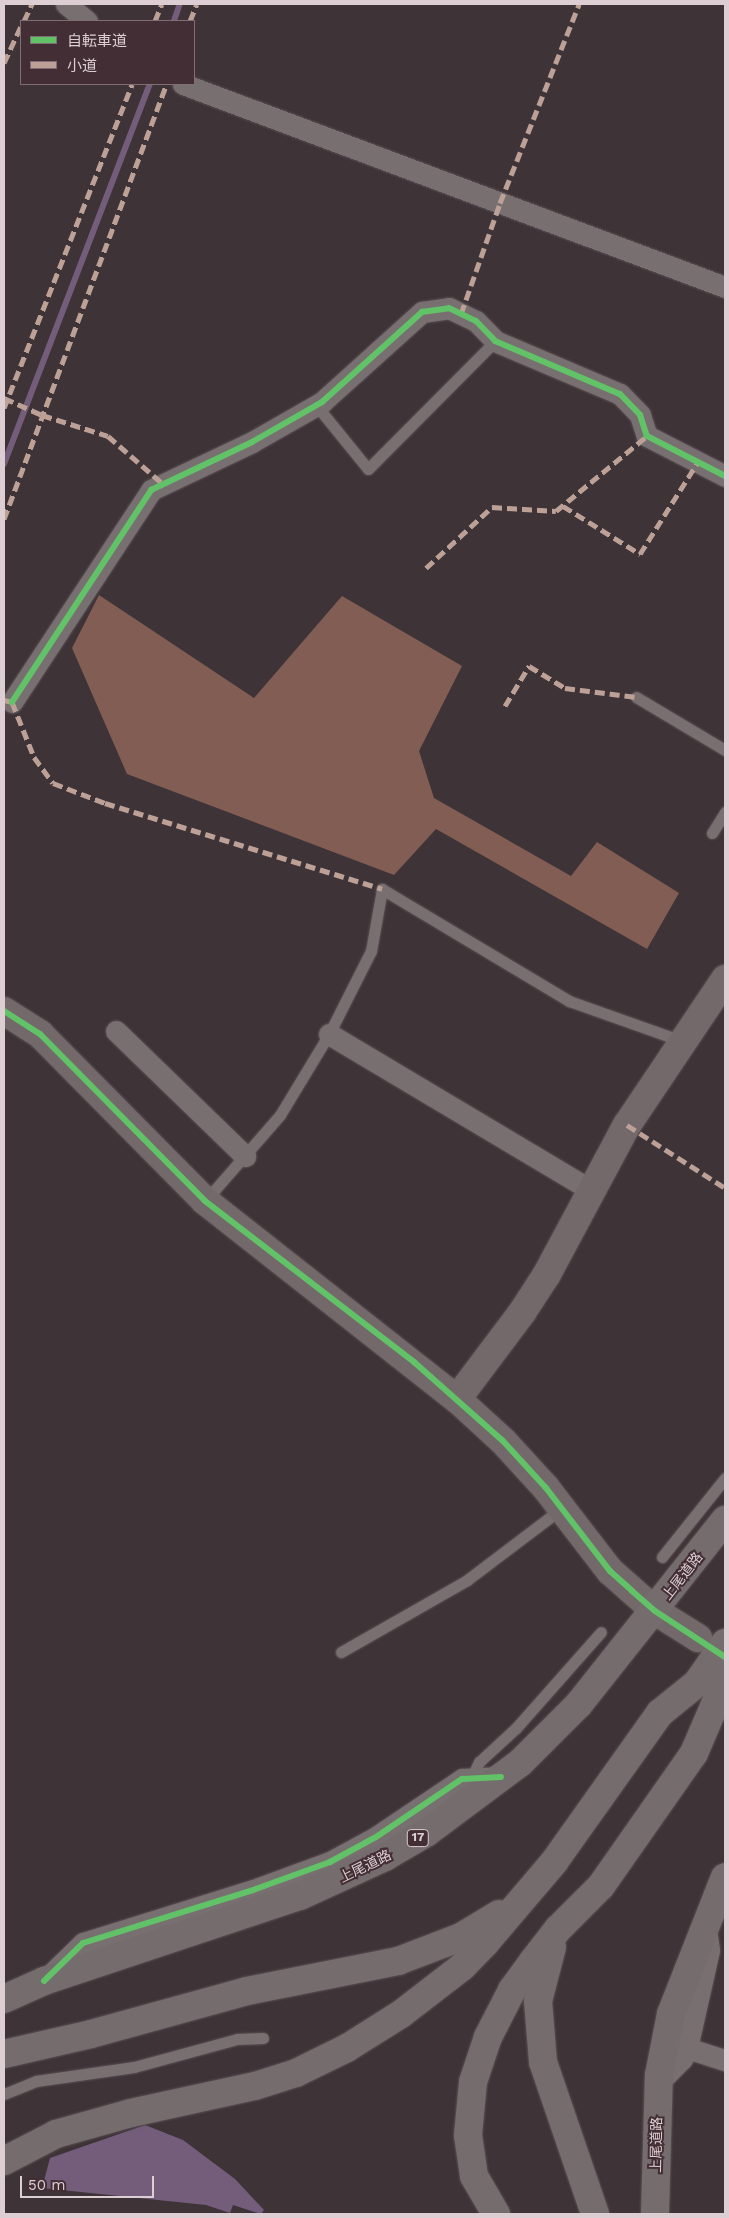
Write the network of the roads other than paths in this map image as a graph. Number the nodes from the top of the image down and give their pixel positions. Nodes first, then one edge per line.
1 (66, 4) edge
2 (86, 20) edge
3 (186, 85) edge
4 (725, 288) edge
5 (495, 340) junction
6 (316, 405) junction
7 (725, 476) edge
8 (636, 697) dead end
9 (12, 702) dead end
10 (725, 750) edge
11 (725, 812) edge
12 (712, 833) dead end
13 (725, 979) edge
14 (4, 1011) edge
15 (116, 1031) dead end
16 (329, 1034) junction
17 (682, 1041) junction
18 (245, 1156) junction
19 (591, 1190) junction
20 (205, 1200) junction
21 (457, 1399) junction
22 (725, 1478) edge
23 (560, 1509) junction
24 (725, 1520) edge
25 (662, 1557) dead end
26 (655, 1611) junction
27 (601, 1632) dead end
28 (698, 1638) dead end
29 (725, 1643) edge
30 (341, 1652) dead end
31 (725, 1681) edge
32 (501, 1777) junction
33 (471, 1779) junction
34 (725, 1877) edge
35 (517, 1903) junction
36 (706, 1924) junction
37 (558, 1929) junction
38 (44, 1981) junction
39 (4, 1999) edge
40 (263, 2038) dead end
41 (687, 2048) junction
42 (4, 2054) edge
43 (725, 2060) edge
44 (659, 2082) junction
45 (4, 2094) edge
46 (4, 2161) edge
47 (496, 2214) edge
48 (595, 2214) edge
49 (655, 2214) edge

1 - 2 street
3 - 4 street
5 - 6 street
5 - 6 lane
5 - 7 street
6 - 9 street
8 - 10 lane
11 - 12 lane
13 - 17 street
14 - 20 street
15 - 18 street
16 - 17 lane
16 - 18 lane
16 - 19 street
17 - 19 street
18 - 20 lane
19 - 21 street
20 - 21 street
21 - 23 street
22 - 25 lane
23 - 26 street
23 - 30 lane
24 - 26 highway, 上尾道路 / 17
26 - 28 street
26 - 32 highway, 上尾道路 / 17
27 - 33 lane
29 - 35 highway
31 - 37 highway
32 - 33 street
32 - 38 highway, 上尾道路 / 17
33 - 38 street
34 - 36 highway, 上尾道路
35 - 42 highway
35 - 46 highway
36 - 41 street
36 - 44 highway, 上尾道路
37 - 47 highway
37 - 48 highway
38 - 39 highway, 上尾道路 / 17
40 - 45 lane
41 - 43 street
41 - 44 street
44 - 49 highway, 上尾道路

